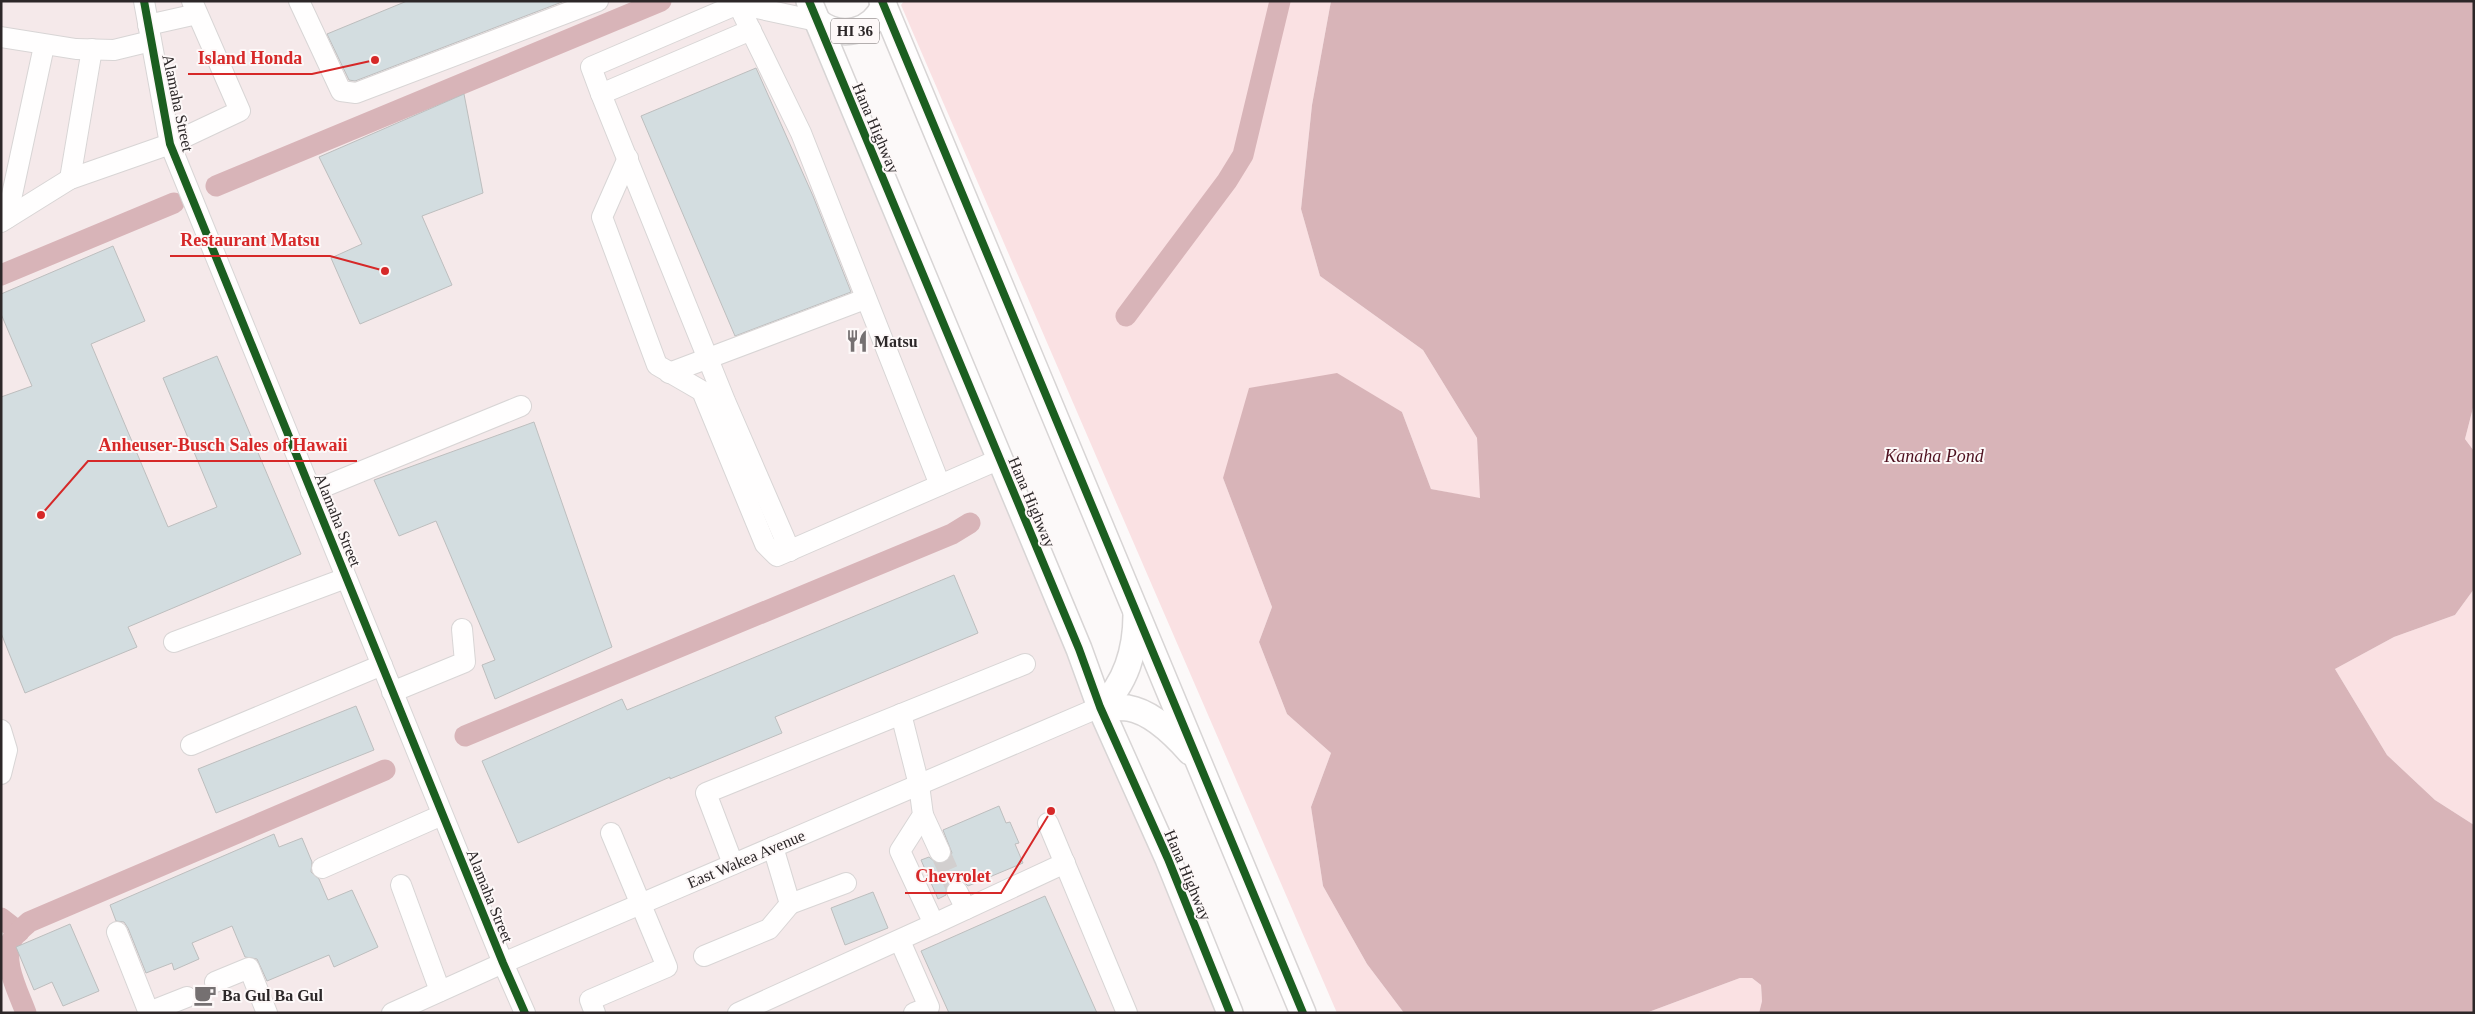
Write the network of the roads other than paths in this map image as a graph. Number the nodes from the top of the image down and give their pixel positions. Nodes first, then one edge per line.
1 (299, 1) edge
2 (598, 1) edge
3 (739, 3) edge
4 (884, 3) edge
5 (194, 8) edge
6 (813, 11) edge
7 (147, 21) edge
8 (751, 30) junction
9 (1, 37) edge
10 (44, 46) junction
11 (92, 50) junction
12 (601, 94) junction
13 (170, 144) junction
14 (628, 158) junction
15 (70, 179) junction
16 (4, 220) edge
17 (865, 299) junction
18 (708, 359) junction
19 (669, 373) junction
20 (521, 406) dead end
21 (1000, 459) junction
22 (940, 485) junction
23 (311, 492) junction
24 (790, 551) junction
25 (346, 578) junction
26 (1136, 610) junction
27 (462, 629) dead end
28 (174, 642) dead end
29 (1025, 664) dead end
30 (382, 665) junction
31 (392, 692) junction
32 (1100, 707) junction
33 (901, 714) junction
34 (1, 730) edge
35 (191, 744) dead end
36 (1200, 766) junction
37 (1, 774) edge
38 (919, 785) junction
39 (442, 815) junction
40 (923, 815) junction
41 (1048, 823) dead end
42 (611, 833) dead end
43 (773, 847) junction
44 (940, 852) tunnel mouth
45 (1065, 863) junction
46 (733, 864) junction
47 (322, 868) dead end
48 (846, 882) dead end
49 (401, 885) dead end
50 (957, 891) tunnel mouth
51 (641, 904) junction
52 (790, 904) junction
53 (966, 909) junction
54 (934, 924) junction
55 (117, 932) dead end
56 (900, 941) junction
57 (704, 956) dead end
58 (502, 963) junction
59 (215, 982) dead end
60 (440, 991) junction
61 (188, 997) dead end
62 (149, 1012) edge
63 (267, 1013) edge
64 (392, 1013) edge
65 (526, 1013) edge
66 (595, 1013) edge
67 (738, 1013) edge
68 (914, 1013) edge
69 (1127, 1013) edge
70 (1230, 1013) edge
71 (1303, 1013) edge

1 - 2 street
3 - 6 street
3 - 8 street
3 - 12 street
4 - 6 main road, HI 36
4 - 26 main road, HI 36
5 - 7 street
5 - 13 street
6 - 21 main road, Hana Highway / HI 36
7 - 11 street
7 - 13 street, Alamaha Street
8 - 12 street
8 - 17 street
9 - 10 street
10 - 11 street
10 - 16 street
11 - 15 street
12 - 14 street
13 - 15 street
13 - 23 street, Alamaha Street
14 - 18 street
14 - 19 street
15 - 16 street
17 - 18 street
17 - 22 street
18 - 19 street
18 - 24 street
19 - 24 street
20 - 23 street
21 - 22 street
21 - 32 main road, Hana Highway / HI 36
22 - 24 street
23 - 25 street, Alamaha Street
25 - 28 street
25 - 30 street, Alamaha Street
26 - 32 main road, HI 36
26 - 36 main road, HI 36
27 - 31 street
29 - 33 street
30 - 31 street, Alamaha Street
30 - 35 street
31 - 39 street, Alamaha Street
32 - 36 main road, HI 36
32 - 38 street, East Wakea Avenue
32 - 70 main road, Hana Highway / HI 36
33 - 38 street
33 - 46 street
34 - 37 street
36 - 71 main road, HI 36
38 - 40 street
38 - 43 street, East Wakea Avenue
39 - 47 street
39 - 58 street, Alamaha Street
40 - 44 street
40 - 54 street
41 - 45 street
42 - 51 street
43 - 46 street, East Wakea Avenue
43 - 52 street
45 - 53 street
45 - 69 street
46 - 51 street, East Wakea Avenue
48 - 52 street
49 - 60 street
50 - 53 street
51 - 58 street, East Wakea Avenue
51 - 66 street
52 - 57 street
53 - 54 street
54 - 56 street
55 - 62 street
56 - 67 street
56 - 68 street
58 - 60 street, East Wakea Avenue
58 - 65 street, Alamaha Street
59 - 63 street
60 - 64 street, East Wakea Avenue
61 - 62 street

